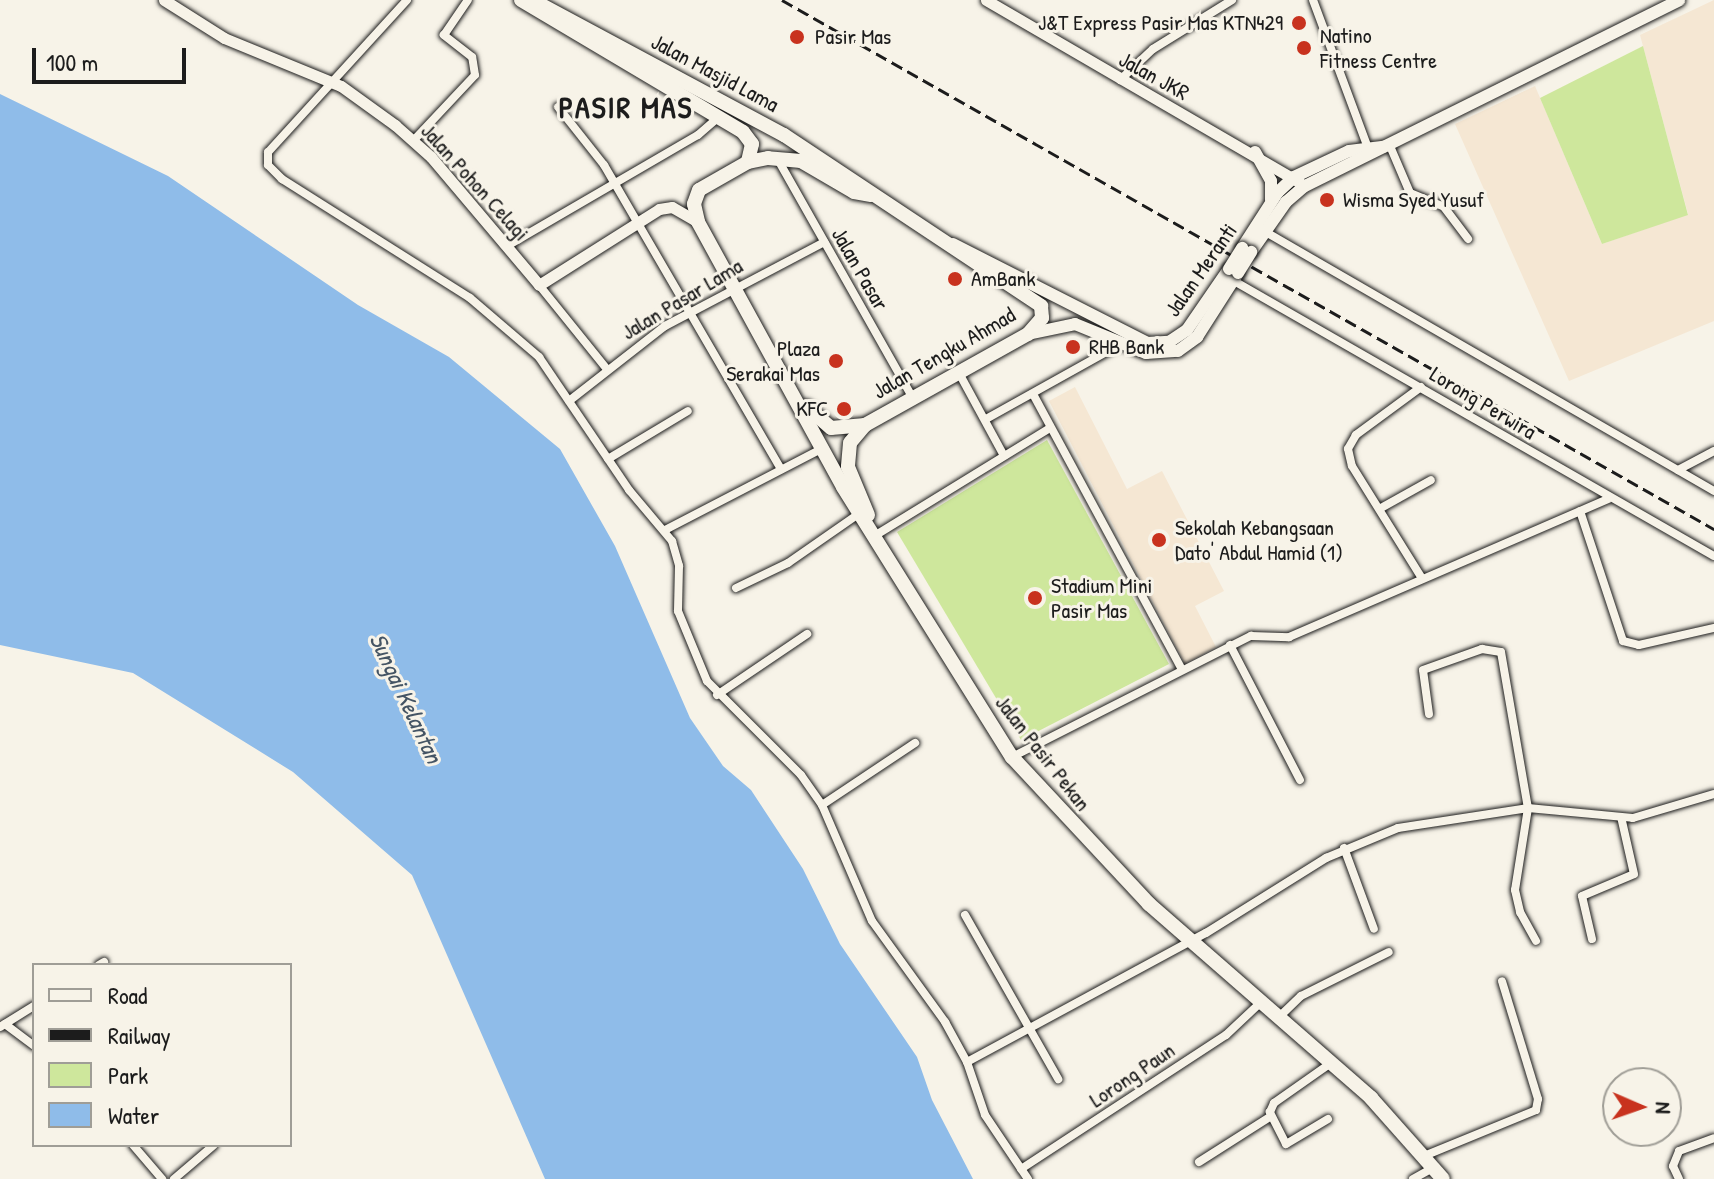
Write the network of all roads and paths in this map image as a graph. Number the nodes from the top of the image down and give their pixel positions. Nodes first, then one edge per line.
1 (164, 0) edge
2 (407, 0) edge
3 (468, 0) edge
4 (521, 0) edge
5 (532, 0) edge
6 (986, 0) edge
7 (1232, 0) edge
8 (1313, 0) edge
9 (1679, 0) edge
10 (563, 22) junction
11 (330, 81) junction
12 (1120, 81) junction
13 (558, 107) dead end
14 (720, 116) junction
15 (414, 140) junction
16 (1388, 147) junction
17 (1369, 151) junction
18 (1255, 152) junction
19 (777, 158) junction
20 (748, 162) junction
21 (613, 181) junction
22 (1298, 182) junction
23 (871, 195) junction
24 (1271, 203) junction
25 (636, 221) junction
26 (698, 222) junction
27 (1264, 231) junction
28 (1468, 239) dead end
29 (824, 242) junction
30 (949, 242) junction
31 (507, 246) junction
32 (1246, 250) junction
33 (1234, 274) junction
34 (1035, 284) junction
35 (539, 285) junction
36 (734, 286) junction
37 (1038, 301) junction
38 (690, 311) junction
39 (1028, 334) junction
40 (1121, 344) junction
41 (1179, 344) junction
42 (606, 368) junction
43 (959, 373) junction
44 (1421, 387) junction
45 (1033, 394) junction
46 (912, 397) junction
47 (799, 400) junction
48 (569, 401) junction
49 (688, 411) dead end
50 (986, 419) junction
51 (865, 425) junction
52 (1050, 428) junction
53 (821, 449) junction
54 (1714, 451) edge
55 (1004, 456) junction
56 (608, 459) junction
57 (781, 469) junction
58 (1678, 470) junction
59 (1431, 480) dead end
60 (1714, 491) edge
61 (1608, 499) junction
62 (1381, 508) junction
63 (1580, 511) junction
64 (860, 513) junction
65 (665, 530) junction
66 (874, 531) junction
67 (1714, 556) edge
68 (1421, 577) junction
69 (736, 588) dead end
70 (1714, 628) edge
71 (807, 634) dead end
72 (1230, 645) junction
73 (1181, 668) junction
74 (717, 695) junction
75 (1429, 714) dead end
76 (915, 743) dead end
77 (1012, 757) junction
78 (1300, 780) dead end
79 (1714, 796) edge
80 (822, 805) junction
81 (1528, 808) junction
82 (1621, 817) junction
83 (1344, 848) junction
84 (965, 915) dead end
85 (1374, 929) dead end
86 (1189, 939) junction
87 (1592, 939) dead end
88 (1536, 941) dead end
89 (1389, 952) dead end
90 (1502, 981) dead end
91 (1258, 1005) junction
92 (32, 1007) edge
93 (1276, 1020) junction
94 (3, 1026) edge
95 (1030, 1027) junction
96 (32, 1045) edge
97 (967, 1062) junction
98 (1331, 1063) junction
99 (1058, 1079) dead end
100 (1270, 1117) junction
101 (1328, 1119) dead end
102 (1714, 1138) edge
103 (135, 1147) edge
104 (212, 1147) edge
105 (1199, 1162) dead end
106 (1433, 1168) edge
107 (1021, 1169) junction
108 (162, 1179) edge
109 (174, 1179) edge
110 (1028, 1179) edge
111 (1413, 1179) edge
112 (1679, 1179) edge

1 - 11 street, Jalan Pohon Celagi
2 - 11 street
3 - 15 street
4 - 10 highway, Jalan Masjid Lama
5 - 10 highway, Jalan Masjid Lama
6 - 12 street, Jalan JKR
7 - 12 street
8 - 17 street
9 - 16 main road
10 - 14 highway, Jalan Masjid Lama
10 - 23 highway, Jalan Masjid Lama
11 - 15 street, Jalan Pohon Celagi
11 - 48 street
12 - 18 street, Jalan JKR
13 - 21 street
14 - 20 highway, Jalan Masjid Lama
14 - 21 street
15 - 31 street, Jalan Pohon Celagi
16 - 17 main road
16 - 28 street
17 - 22 main road, Jalan Meranti
18 - 22 street, Jalan JKR
18 - 24 main road
19 - 20 highway, Jalan Masjid Lama
19 - 23 highway, Jalan Masjid Lama
19 - 29 street, Jalan Pasar
20 - 26 highway
21 - 25 street
21 - 31 street
22 - 24 main road, Jalan Meranti
22 - 27 main road, Jalan Meranti
23 - 30 highway, Jalan Masjid Lama
24 - 32 main road, Jalan Meranti
25 - 26 street
25 - 35 street
25 - 38 street
26 - 36 highway, Jalan Pasir Pekan
27 - 32 main road, Jalan Meranti
27 - 58 street
29 - 36 street, Jalan Pasar Lama
29 - 46 street, Jalan Pasar
30 - 34 main road, Jalan Meranti
30 - 37 highway, Jalan Tengku Ahmad
31 - 35 street, Jalan Pohon Celagi
32 - 33 main road, Jalan Meranti, bridge
33 - 41 main road, Jalan Meranti
33 - 44 street, Lorong Perwira
34 - 37 highway
34 - 41 main road, Jalan Meranti
35 - 42 street
36 - 38 street, Jalan Pasar Lama
36 - 47 highway, Jalan Pasir Pekan
37 - 39 highway, Jalan Tengku Ahmad
38 - 42 street, Jalan Pasar Lama
38 - 57 street
39 - 40 main road, Jalan Meranti
39 - 43 highway, Jalan Tengku Ahmad
40 - 41 main road, Jalan Meranti
40 - 45 street
42 - 48 street, Jalan Pasar Lama
43 - 46 highway, Jalan Tengku Ahmad
43 - 50 street
44 - 61 street, Lorong Perwira
44 - 62 street
45 - 50 street
45 - 52 street
46 - 51 highway, Jalan Tengku Ahmad
47 - 51 highway
47 - 53 highway, Jalan Pasir Pekan
48 - 56 street
49 - 56 street
50 - 55 street
51 - 66 highway
52 - 55 street
52 - 73 street
53 - 57 street
53 - 64 highway, Jalan Pasir Pekan
54 - 58 street
55 - 66 street
56 - 65 street
57 - 65 street
58 - 60 street
59 - 62 street
61 - 63 street
61 - 67 street, Lorong Perwira
62 - 68 street
63 - 68 street
63 - 70 street
64 - 66 highway, Jalan Pasir Pekan
64 - 69 street
65 - 74 street
66 - 77 highway, Jalan Pasir Pekan
68 - 72 street
71 - 74 street
72 - 73 street
72 - 78 street
73 - 77 street
74 - 80 street
75 - 81 street
76 - 80 street
77 - 86 highway, Jalan Pasir Pekan
79 - 82 street
80 - 97 street
81 - 82 street
81 - 83 street
81 - 88 street
82 - 87 street
83 - 85 street
83 - 86 street
84 - 95 street
86 - 91 highway, Jalan Pasir Pekan
86 - 95 street
89 - 93 street
90 - 106 street
91 - 93 highway, Jalan Pasir Pekan
91 - 107 street, Lorong Paun
92 - 94 street
93 - 98 highway, Jalan Pasir Pekan
94 - 96 street
95 - 97 street
95 - 99 street
97 - 107 street
98 - 100 street
98 - 106 highway, Jalan Pasir Pekan
100 - 101 street
100 - 105 street
102 - 112 street
103 - 108 street
104 - 109 street
106 - 111 street
107 - 110 street

